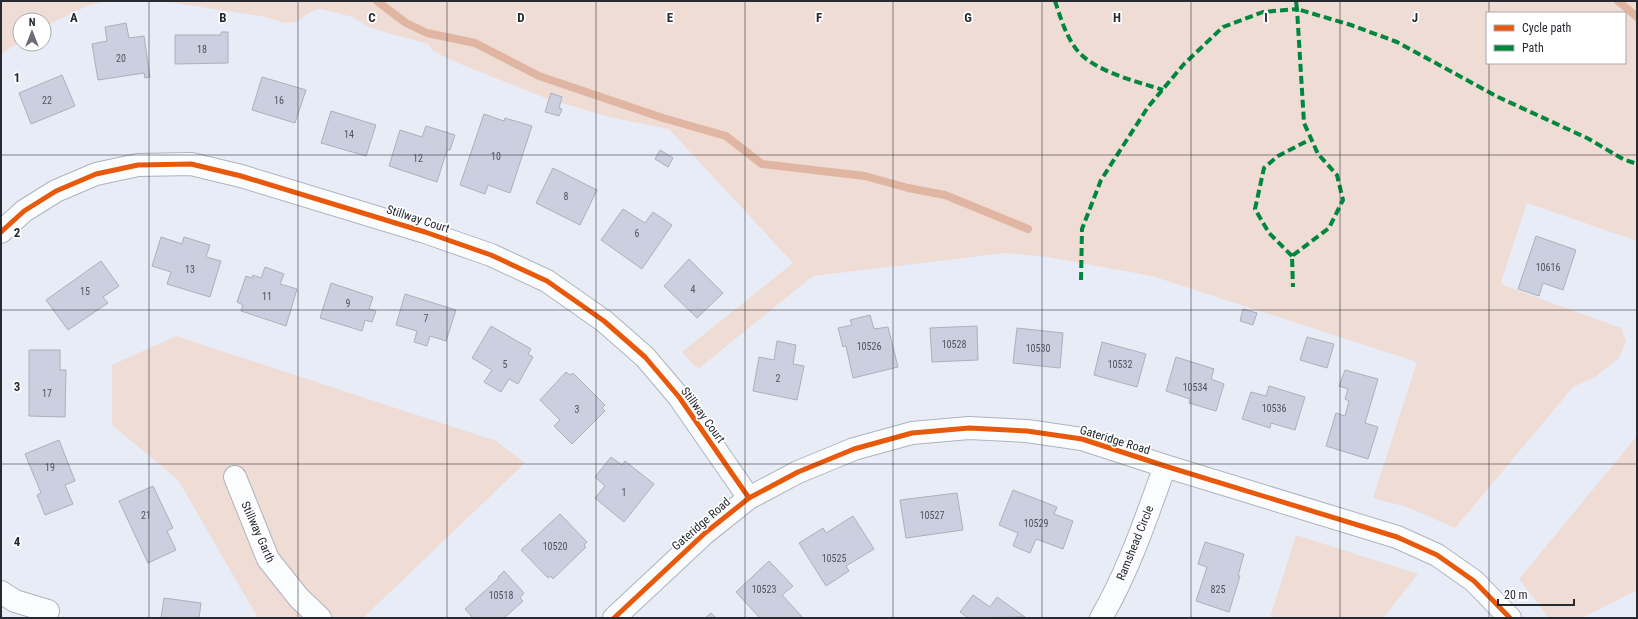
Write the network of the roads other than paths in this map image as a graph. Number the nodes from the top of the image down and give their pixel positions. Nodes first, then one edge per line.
1 (1, 232) edge
2 (1165, 466) junction
3 (235, 477) dead end
4 (749, 498) junction
5 (1, 592) edge
6 (48, 611) dead end
7 (320, 618) edge
8 (614, 618) edge
9 (1101, 618) edge
10 (1510, 618) edge

1 - 4 street, Stillway Court
2 - 4 street, Gateridge Road
2 - 9 street, Ramshead Circle
2 - 10 street, Gateridge Road
3 - 7 street, Stillway Garth
4 - 8 street, Gateridge Road
5 - 6 street

